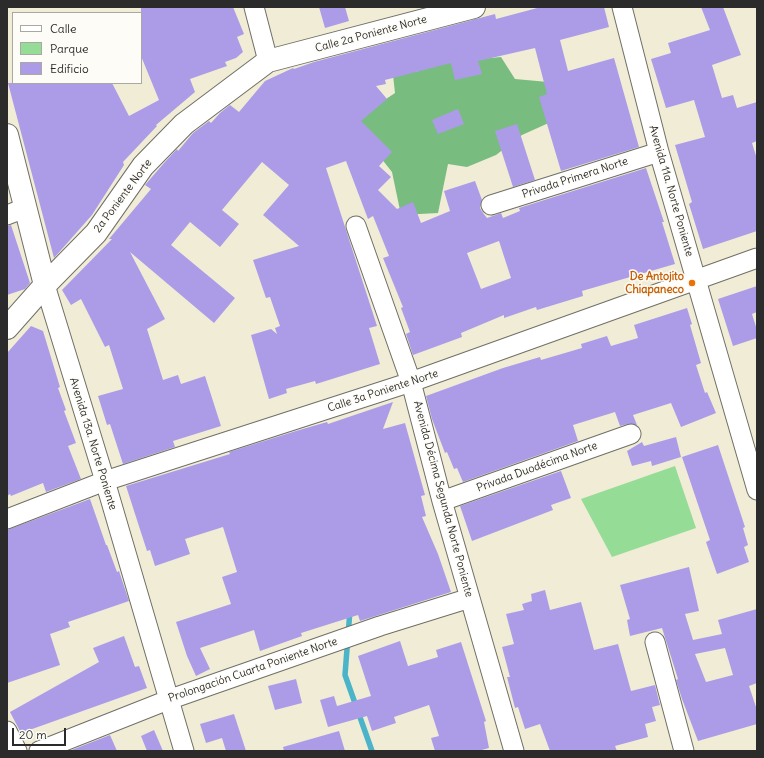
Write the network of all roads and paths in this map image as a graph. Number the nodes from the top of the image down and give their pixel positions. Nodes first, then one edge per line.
1 (254, 7) edge
2 (474, 7) edge
3 (622, 7) edge
4 (268, 61) junction
5 (7, 135) edge
6 (659, 152) junction
7 (491, 205) dead end
8 (16, 211) edge
9 (356, 226) dead end
10 (757, 258) edge
11 (696, 279) junction
12 (45, 285) junction
13 (7, 328) edge
14 (411, 382) junction
15 (631, 434) dead end
16 (105, 481) junction
17 (757, 490) edge
18 (442, 501) junction
19 (7, 519) edge
20 (470, 598) junction
21 (655, 642) dead end
22 (168, 700) junction
23 (7, 731) edge
24 (17, 751) edge
25 (39, 751) edge
26 (184, 751) edge
27 (514, 751) edge
28 (684, 751) edge

1 - 4 street
2 - 4 street, Calle 2a Poniente Norte
3 - 6 street, Avenida 11a. Norte Poniente
4 - 12 street, 2a Poniente Norte
5 - 8 street, Avenida 13a. Norte Poniente
6 - 7 street, Privada Primera Norte
6 - 11 street, Avenida 11a. Norte Poniente
8 - 12 street, Avenida 13a. Norte Poniente
9 - 14 street, Avenida Décima Segunda Norte Poniente
10 - 11 street, Calle 3a Poniente Norte
11 - 14 street, Calle 3a Poniente Norte
11 - 17 street, Avenida 11a. Norte Poniente
12 - 13 street, 2a Poniente Norte
12 - 16 street, Avenida 13a. Norte Poniente
14 - 16 street, Calle 3a Poniente Norte
14 - 18 street, Avenida Décima Segunda Norte Poniente
15 - 18 street, Privada Duodécima Norte
16 - 19 street, Calle 3a Poniente Norte
16 - 22 street, Avenida 13a. Norte Poniente
18 - 20 street, Avenida Décima Segunda Norte Poniente
20 - 22 street, Prolongación Cuarta Poniente Norte
20 - 27 street, Avenida Décima Segunda Norte Poniente
21 - 28 street
22 - 25 street, Prolongación Cuarta Poniente Norte
22 - 26 street, Avenida 13a. Norte Poniente
23 - 24 street

